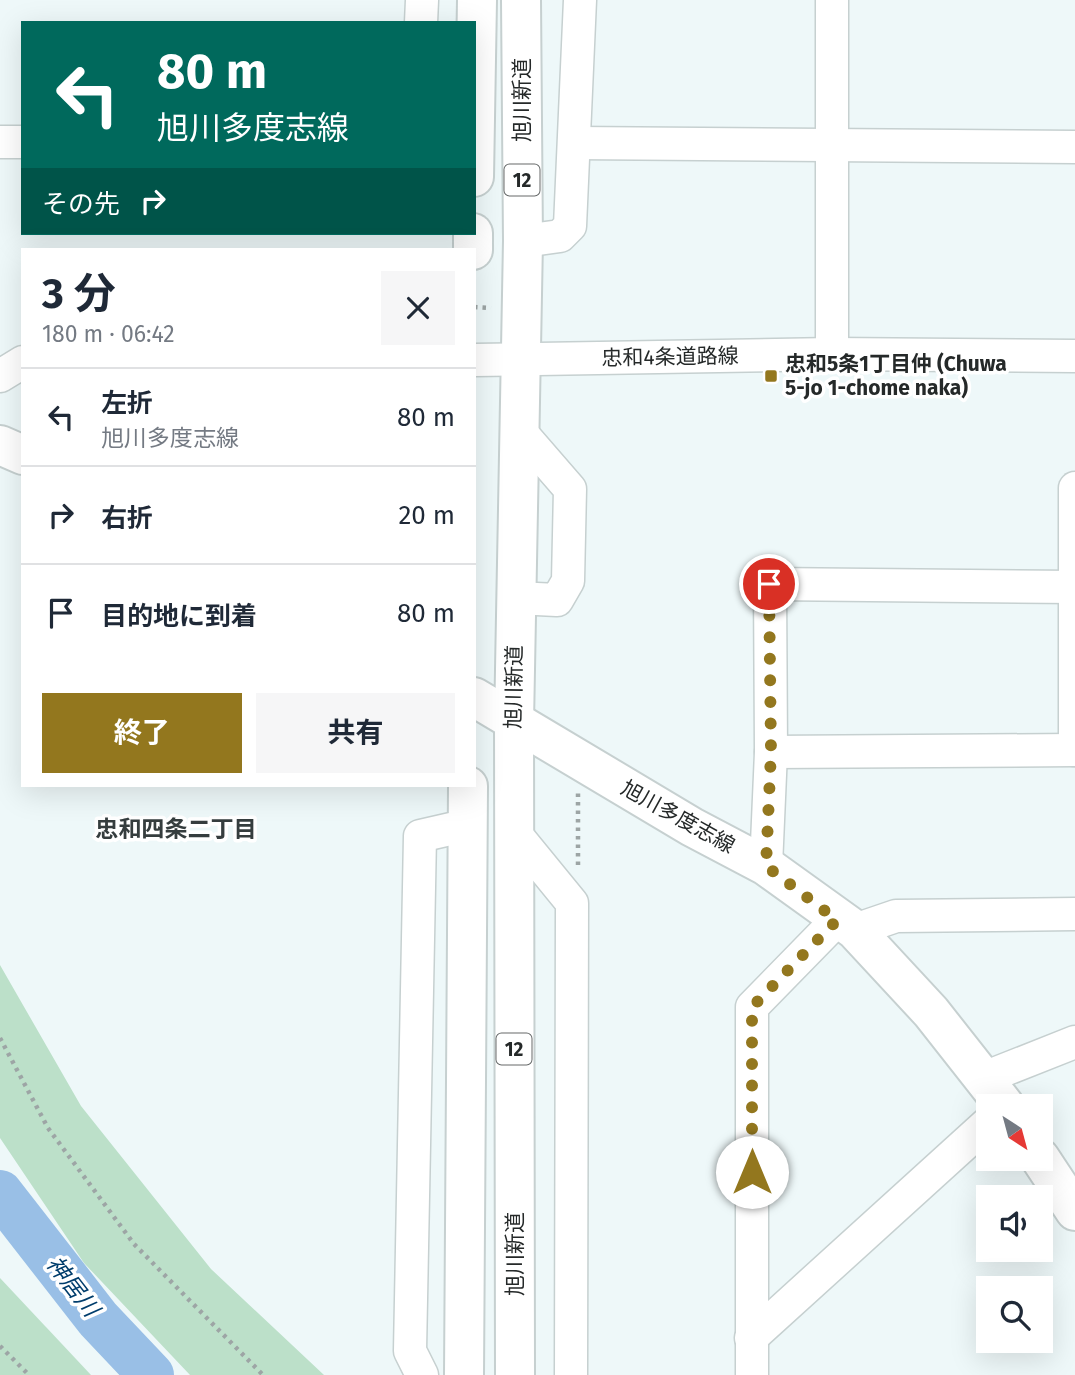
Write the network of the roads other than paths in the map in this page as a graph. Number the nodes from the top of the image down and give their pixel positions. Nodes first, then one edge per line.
1 (422, 0) edge
2 (477, 0) edge
3 (521, 0) edge
4 (580, 0) edge
5 (832, 0) edge
6 (421, 21) edge
7 (476, 59) edge
8 (0, 142) edge
9 (21, 142) edge
10 (575, 143) junction
11 (831, 143) junction
12 (1075, 147) edge
13 (523, 241) junction
14 (832, 354) junction
15 (1075, 356) edge
16 (476, 360) edge
17 (519, 361) junction
18 (21, 363) edge
19 (0, 376) edge
20 (518, 429) junction
21 (0, 445) edge
22 (21, 454) edge
23 (1075, 488) edge
24 (1074, 587) edge
25 (516, 598) junction
26 (476, 698) edge
27 (514, 723) junction
28 (1075, 750) edge
29 (771, 752) junction
30 (468, 787) edge
31 (468, 825) junction
32 (514, 832) junction
33 (766, 866) junction
34 (1075, 914) edge
35 (846, 925) junction
36 (1075, 1042) edge
37 (994, 1092) edge
38 (976, 1134) edge
39 (1049, 1171) edge
40 (1075, 1211) edge
41 (751, 1338) junction
42 (422, 1375) edge
43 (464, 1375) edge
44 (515, 1375) edge
45 (571, 1375) edge
46 (752, 1375) edge

1 - 6 street
2 - 7 main road, 12
3 - 13 main road, 旭川新道 / 12
4 - 10 street
5 - 11 street
8 - 9 street
10 - 11 street
10 - 13 street
11 - 12 street
11 - 14 street
13 - 17 main road, 旭川新道 / 12
14 - 15 street, 忠和4条道路線
14 - 17 street, 忠和4条道路線
16 - 17 street, 忠和4条道路線
17 - 20 main road, 旭川新道 / 12
18 - 19 street
20 - 25 main road, 旭川新道 / 12
20 - 25 street
21 - 22 main road
23 - 24 street
24 - 28 street
24 - 29 street
25 - 27 main road, 旭川新道 / 12
26 - 27 main road, 旭川多度志線
27 - 32 main road, 旭川新道 / 12
27 - 33 main road, 旭川多度志線
28 - 29 street
29 - 33 street
30 - 31 main road, 12
31 - 42 street
31 - 43 main road, 12
32 - 44 main road, 旭川新道 / 12
32 - 45 street
33 - 35 main road, 旭川多度志線
34 - 35 street
35 - 37 main road, 旭川多度志線
35 - 41 street
36 - 37 street
38 - 41 street
39 - 40 main road
41 - 46 street

